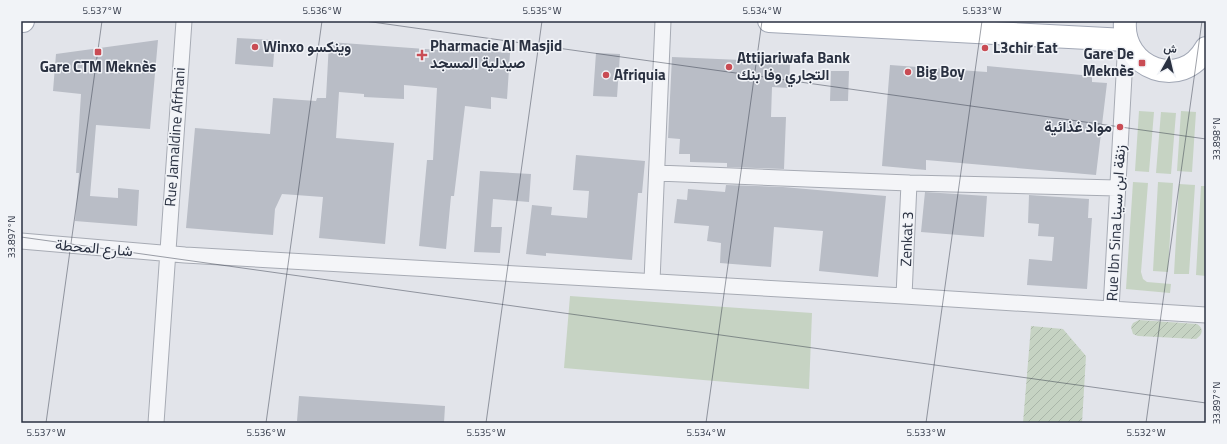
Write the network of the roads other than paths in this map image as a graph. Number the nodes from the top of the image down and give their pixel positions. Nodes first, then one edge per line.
1 (184, 21) edge
2 (663, 21) edge
3 (769, 21) edge
4 (1126, 31) edge
5 (1205, 53) edge
6 (657, 174) junction
7 (909, 183) junction
8 (1117, 188) junction
9 (21, 241) edge
10 (166, 254) junction
11 (652, 281) junction
12 (904, 296) junction
13 (1111, 309) junction
14 (1206, 315) edge
15 (156, 423) edge

1 - 10 street, Rue Jamaldine Afrhani
2 - 6 street
3 - 4 main road
4 - 5 main road
4 - 8 street, Rue Ibn Sina زنقة ابن سينا
6 - 7 street
6 - 11 street
7 - 8 street
7 - 12 street, Zenkat 3
8 - 13 street, Rue Ibn Sina زنقة ابن سينا
9 - 10 street, شارع المحطة
10 - 11 street, شارع المحطة
10 - 15 street, Rue Jamaldine Afrhani
11 - 12 street, شارع المحطة
12 - 13 street, شارع المحطة
13 - 14 street, شارع المحطة

